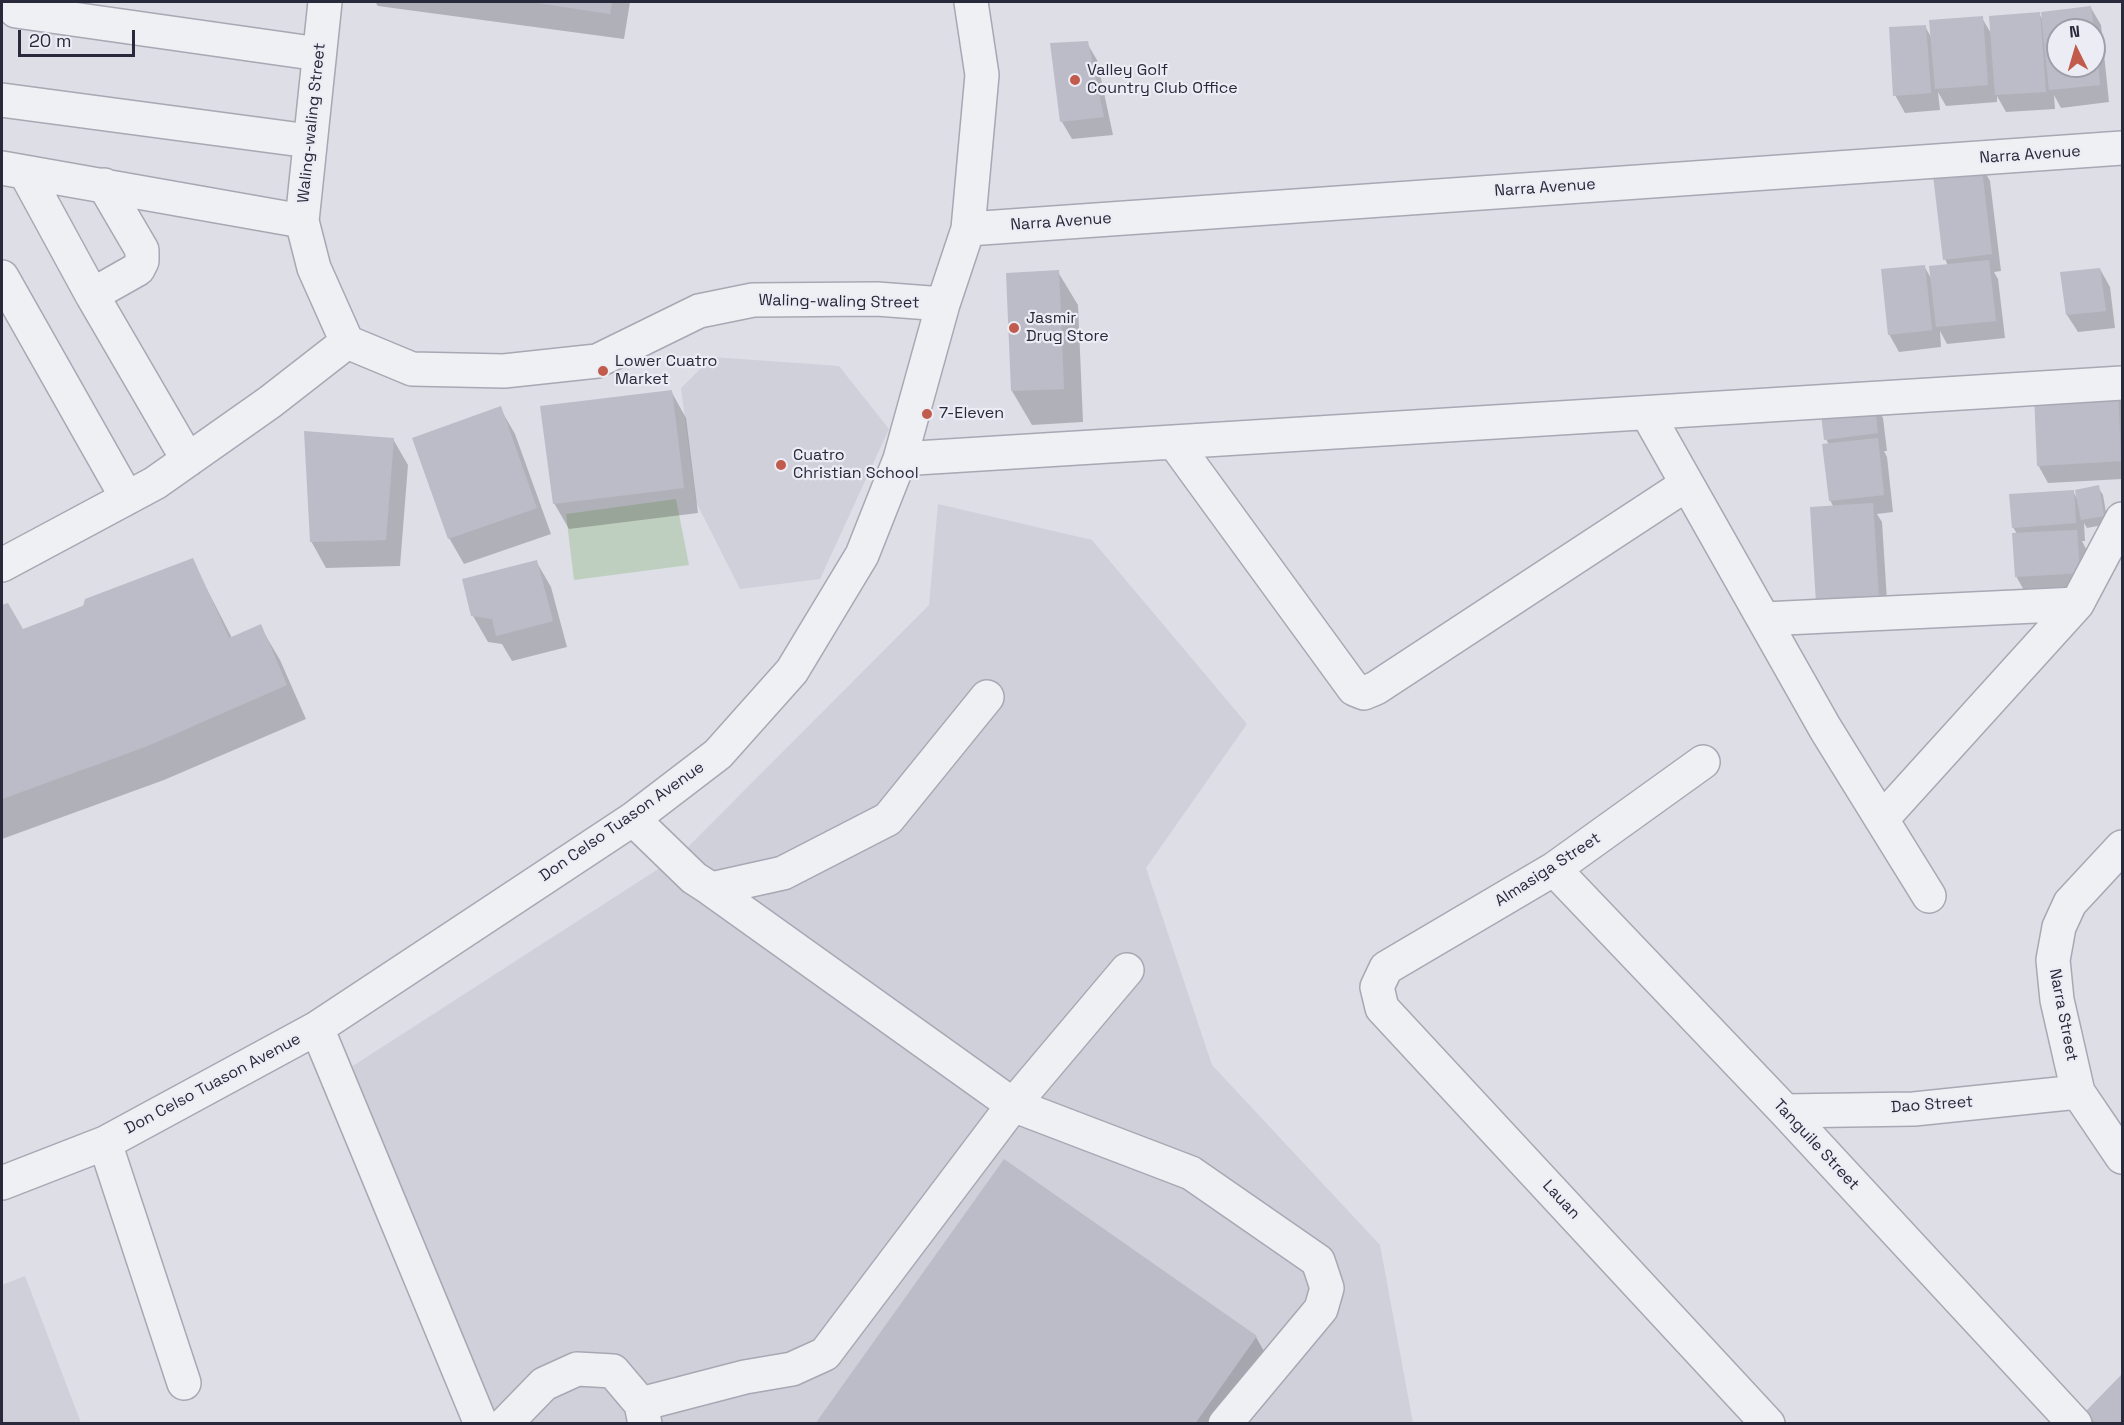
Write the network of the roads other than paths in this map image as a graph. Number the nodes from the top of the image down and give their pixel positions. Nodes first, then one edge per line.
1 (325, 2) edge
2 (971, 2) edge
3 (16, 11) dead end
4 (319, 54) junction
5 (2, 100) edge
6 (309, 141) junction
7 (2122, 148) edge
8 (13, 170) edge
9 (104, 185) junction
10 (302, 220) junction
11 (968, 229) junction
12 (2, 277) edge
13 (92, 295) junction
14 (943, 304) junction
15 (347, 342) junction
16 (2122, 383) edge
17 (1647, 413) junction
18 (1174, 442) junction
19 (900, 459) junction
20 (188, 460) junction
21 (1687, 484) junction
22 (127, 498) junction
23 (2122, 519) edge
24 (2, 565) edge
25 (2077, 604) junction
26 (1764, 619) junction
27 (987, 697) dead end
28 (1703, 762) dead end
29 (1882, 818) junction
30 (633, 819) junction
31 (2122, 847) edge
32 (1554, 870) junction
33 (711, 889) junction
34 (1929, 896) dead end
35 (1386, 968) joint
36 (1127, 970) dead end
37 (317, 1028) junction
38 (2078, 1092) junction
39 (1013, 1106) junction
40 (1785, 1111) junction
41 (105, 1143) junction
42 (2122, 1157) edge
43 (2, 1183) edge
44 (184, 1383) dead end
45 (643, 1414) edge
46 (481, 1424) edge
47 (505, 1424) edge
48 (1225, 1424) edge
49 (1768, 1424) edge
50 (2075, 1424) edge

1 - 4 street, Waling-waling Street
2 - 11 street, Don Celso Tuason Avenue
3 - 4 street
4 - 6 street, Waling-waling Street
5 - 6 street
6 - 10 street, Waling-waling Street
7 - 11 street, Narra Avenue
8 - 9 street
8 - 13 street
9 - 10 street
9 - 13 street
10 - 15 street, Waling-waling Street
11 - 14 street, Don Celso Tuason Avenue
12 - 22 street
13 - 20 street
14 - 15 street, Waling-waling Street
14 - 19 street, Don Celso Tuason Avenue
15 - 20 street
16 - 17 street
17 - 18 street
17 - 21 street
18 - 19 street
18 - 21 street
19 - 30 street, Don Celso Tuason Avenue
20 - 22 street
21 - 26 street
22 - 24 street
23 - 25 street
25 - 26 street
25 - 29 street
26 - 29 street
27 - 33 street
28 - 32 street, Almasiga Street
29 - 34 street
30 - 33 street
30 - 37 street, Don Celso Tuason Avenue
31 - 38 street, Narra Street
32 - 35 street, Almasiga Street
32 - 40 street, Tanguile Street
33 - 39 street
35 - 49 street, Lauan
36 - 39 street
37 - 41 street, Don Celso Tuason Avenue
37 - 46 street
38 - 40 street, Dao Street
38 - 42 street, Narra Street
39 - 45 street
39 - 48 street
40 - 50 street, Tanguile Street
41 - 43 street, Don Celso Tuason Avenue
41 - 44 street
45 - 47 street

